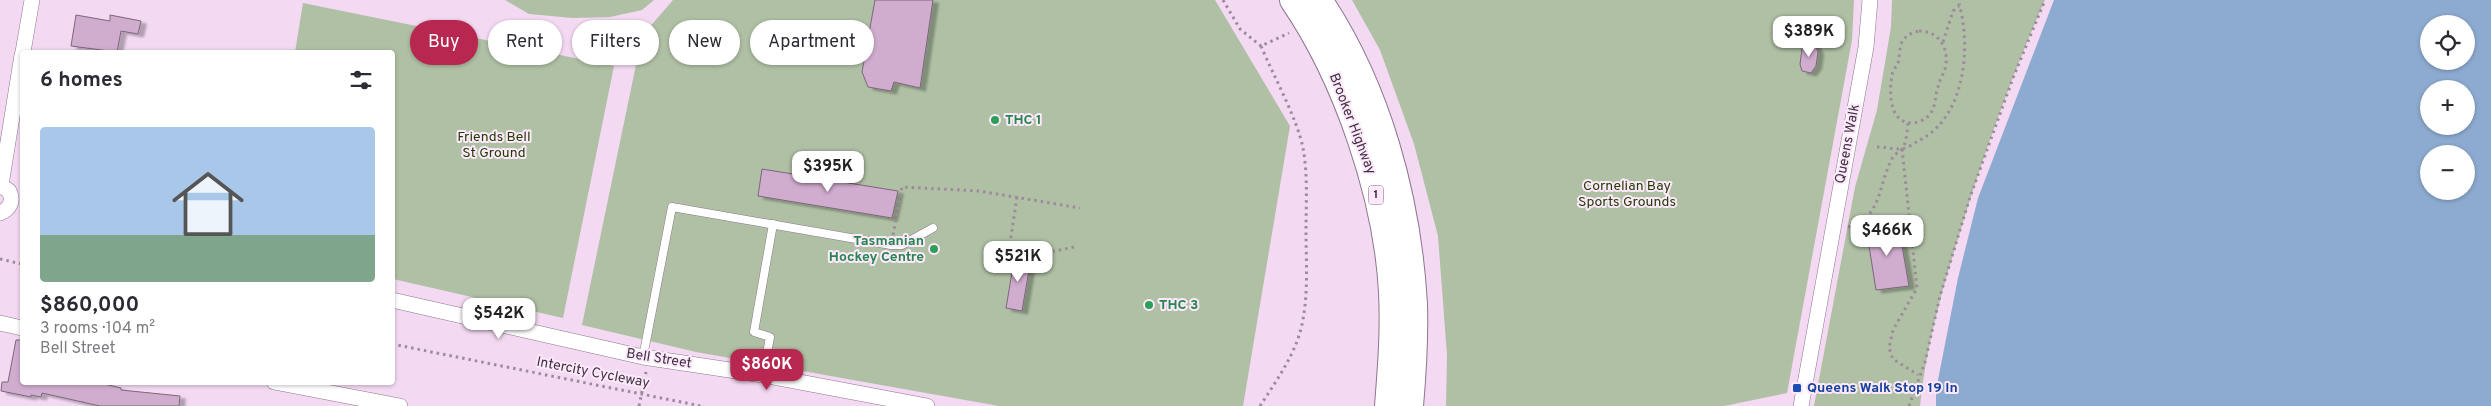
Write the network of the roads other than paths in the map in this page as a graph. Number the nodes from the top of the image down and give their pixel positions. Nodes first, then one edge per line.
1 (32, 0) edge
2 (1293, 0) edge
3 (1319, 0) edge
4 (1870, 0) edge
5 (24, 50) edge
6 (20, 71) edge
7 (0, 185) edge
8 (11, 209) edge
9 (773, 224) junction
10 (933, 228) dead end
11 (395, 301) edge
12 (0, 323) edge
13 (20, 328) edge
14 (641, 363) junction
15 (763, 375) junction
16 (290, 385) edge
17 (400, 406) edge
18 (928, 406) edge
19 (1388, 406) edge
20 (1410, 406) edge
21 (1801, 406) edge

1 - 5 street
2 - 19 highway, Brooker Highway / 1
3 - 20 highway, Brooker Highway / 1
4 - 21 street, Queens Walk
6 - 7 street
7 - 8 street
9 - 10 lane
9 - 14 lane
9 - 15 lane
11 - 14 street, Bell Street
12 - 13 street
14 - 15 street, Bell Street
15 - 18 street, Bell Street
16 - 17 street

